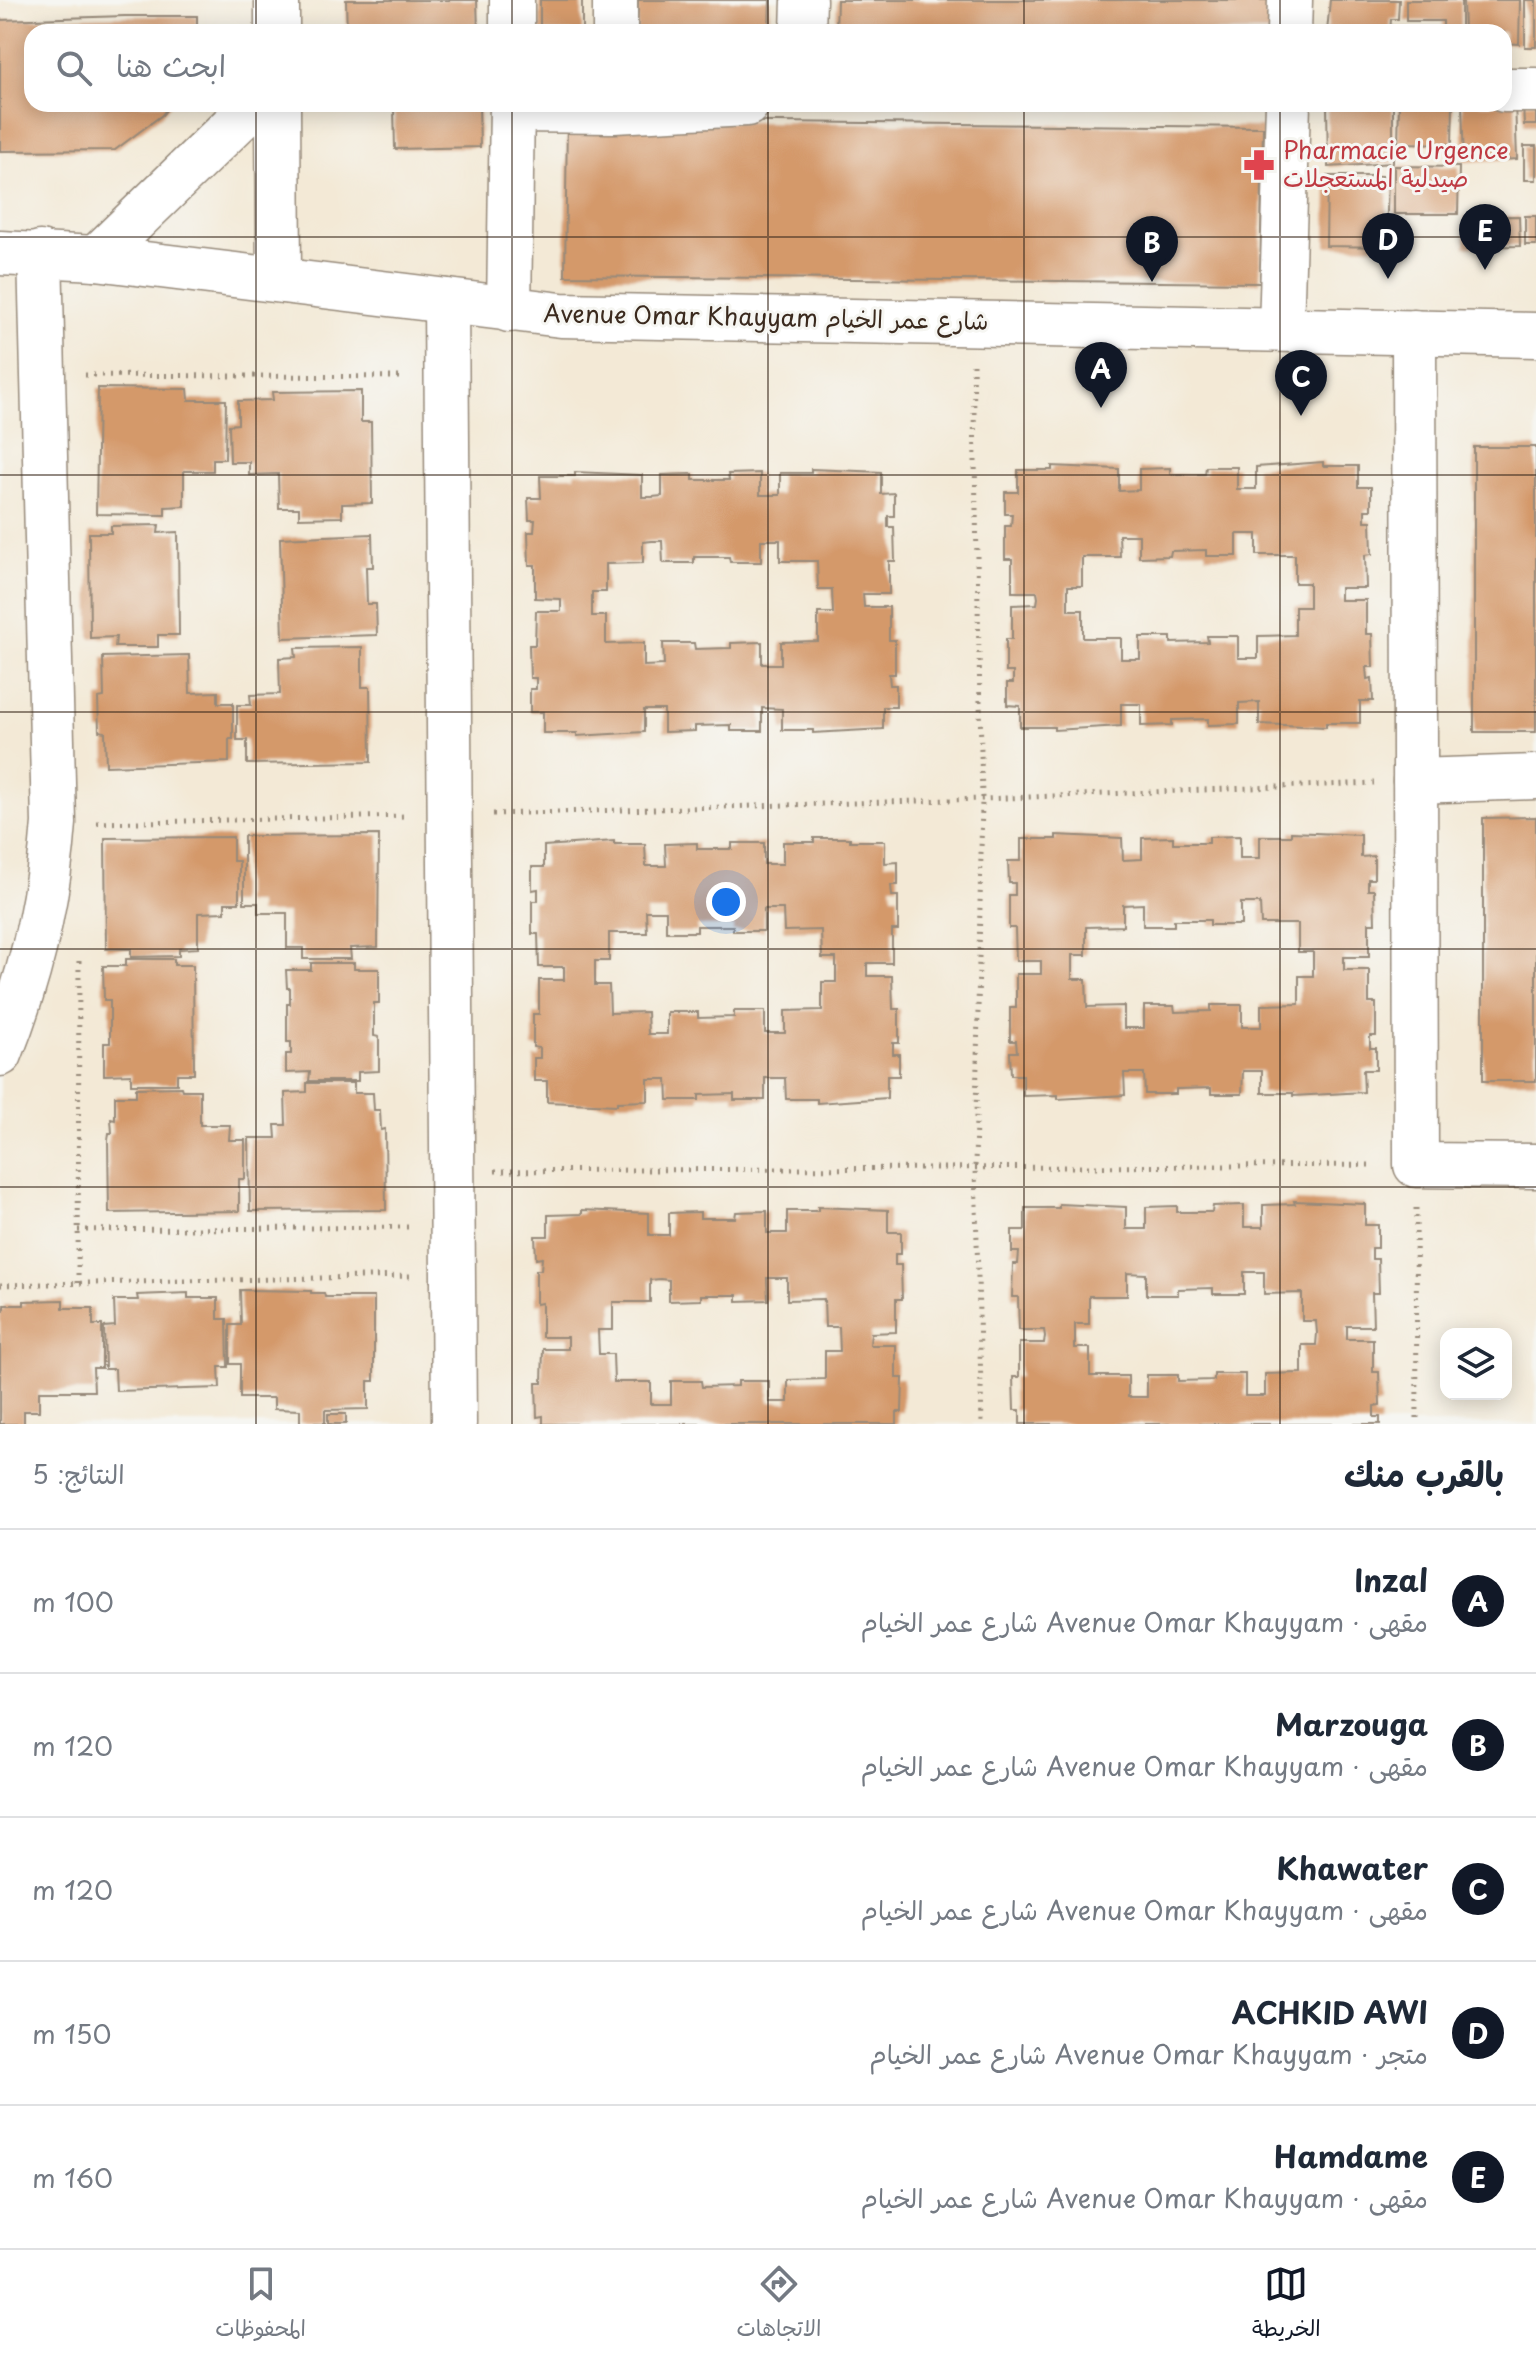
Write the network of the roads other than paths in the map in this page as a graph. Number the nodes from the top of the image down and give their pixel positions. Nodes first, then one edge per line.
1 (277, 0) edge
2 (512, 0) edge
3 (615, 0) edge
4 (804, 0) edge
5 (1290, 0) edge
6 (277, 24) edge
7 (512, 24) edge
8 (615, 24) edge
9 (803, 24) edge
10 (1289, 24) edge
11 (1512, 90) edge
12 (1536, 90) edge
13 (247, 112) edge
14 (278, 112) edge
15 (512, 112) edge
16 (1288, 112) edge
17 (20, 253) edge
18 (96, 258) junction
19 (279, 279) junction
20 (446, 301) junction
21 (509, 310) junction
22 (1281, 329) junction
23 (1414, 332) junction
24 (1536, 335) edge
25 (1536, 777) edge
26 (1415, 781) junction
27 (0, 1054) edge
28 (1536, 1166) edge
29 (454, 1424) edge

1 - 6 street
2 - 7 street
3 - 8 street
4 - 9 street
5 - 10 street
11 - 12 street
13 - 18 street
14 - 19 street
15 - 21 street
16 - 22 street
17 - 18 street, Avenue Omar Khayyam شارع عمر الخيام
17 - 27 street
18 - 19 street, Avenue Omar Khayyam شارع عمر الخيام
19 - 20 street, Avenue Omar Khayyam شارع عمر الخيام
20 - 21 street, Avenue Omar Khayyam شارع عمر الخيام
20 - 29 street
21 - 22 street, Avenue Omar Khayyam شارع عمر الخيام
22 - 23 street, Avenue Omar Khayyam شارع عمر الخيام
23 - 24 street, Avenue Omar Khayyam شارع عمر الخيام
23 - 26 street
25 - 26 street
26 - 28 street

